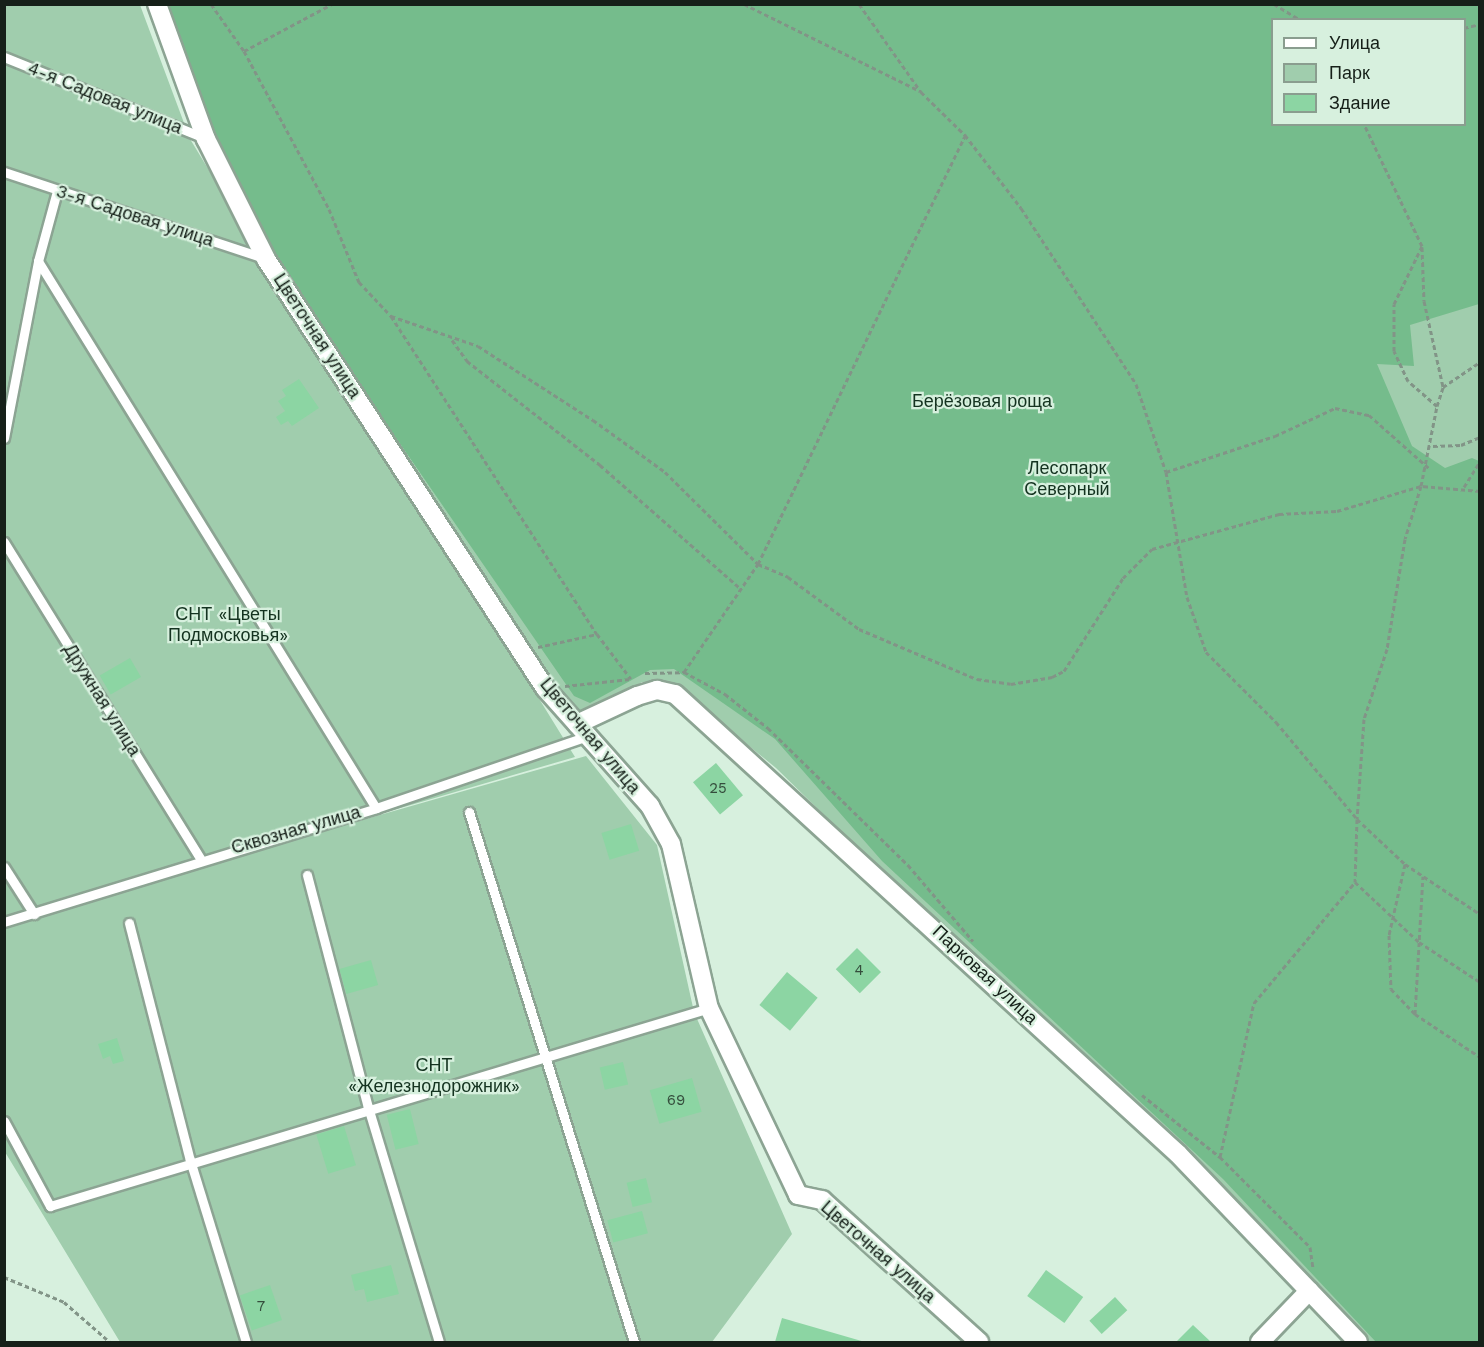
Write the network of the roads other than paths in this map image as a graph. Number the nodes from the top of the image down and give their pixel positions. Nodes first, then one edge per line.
1 (157, 4) edge
2 (4, 57) edge
3 (206, 139) junction
4 (4, 172) edge
5 (57, 191) junction
6 (266, 259) junction
7 (38, 261) junction
8 (4, 383) edge
9 (15, 388) junction
10 (4, 438) edge
11 (4, 542) edge
12 (582, 730) junction
13 (376, 808) junction
14 (469, 812) dead end
15 (200, 858) junction
16 (4, 867) edge
17 (307, 875) dead end
18 (34, 914) junction
19 (4, 922) edge
20 (129, 923) dead end
21 (709, 1008) junction
22 (547, 1055) junction
23 (368, 1107) junction
24 (4, 1121) edge
25 (190, 1160) junction
26 (1309, 1291) junction
27 (246, 1342) edge
28 (439, 1342) edge
29 (634, 1342) edge
30 (979, 1342) edge
31 (1260, 1342) edge
32 (1358, 1342) edge

1 - 3 street, Цветочная улица
2 - 3 lane, 4-я Садовая улица
3 - 6 street, Цветочная улица
4 - 5 lane, 3-я Садовая улица
5 - 6 lane, 3-я Садовая улица
5 - 7 lane
6 - 12 street, Цветочная улица
7 - 9 lane
7 - 13 lane
8 - 9 lane
9 - 10 lane
11 - 15 lane, Дружная улица
12 - 13 lane, Сквозная улица
12 - 21 street, Цветочная улица
12 - 26 street, Парковая улица
13 - 15 lane, Сквозная улица
14 - 22 lane
15 - 18 lane, Сквозная улица
16 - 18 lane
17 - 23 lane
18 - 19 lane, Сквозная улица
20 - 25 lane
21 - 22 lane
21 - 30 street, Цветочная улица
22 - 23 lane
22 - 29 lane
23 - 25 lane
23 - 28 lane
24 - 25 lane
25 - 27 lane
26 - 31 street
26 - 32 street, Парковая улица

